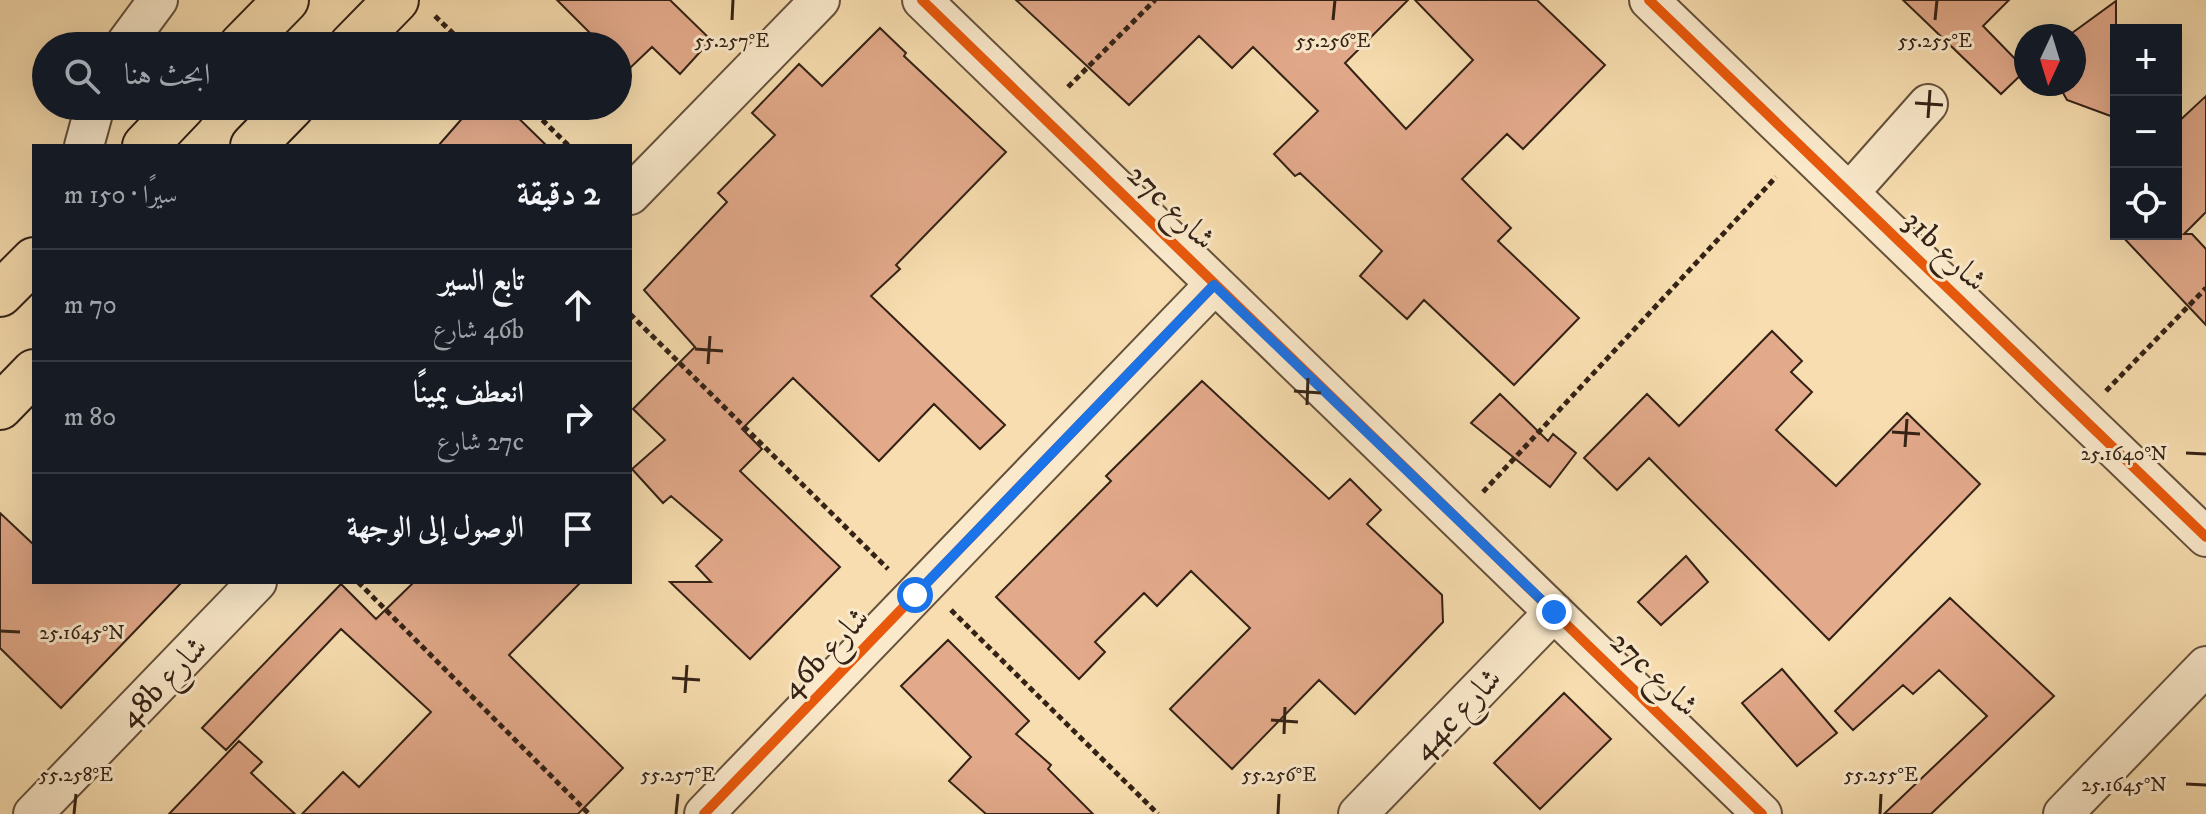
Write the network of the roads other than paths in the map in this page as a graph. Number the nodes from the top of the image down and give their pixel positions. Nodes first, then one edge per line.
1 (158, 0) edge
2 (286, 0) edge
3 (820, 0) edge
4 (1649, 0) edge
5 (924, 1) edge
6 (412, 5) edge
7 (134, 32) edge
8 (255, 32) edge
9 (372, 32) edge
10 (1928, 104) dead end
11 (91, 120) edge
12 (170, 120) edge
13 (278, 120) edge
14 (85, 144) edge
15 (147, 144) edge
16 (255, 144) edge
17 (632, 193) edge
18 (1849, 193) junction
19 (32, 262) edge
20 (1214, 285) junction
21 (0, 294) edge
22 (32, 374) edge
23 (0, 407) edge
24 (2206, 537) edge
25 (255, 584) edge
26 (1554, 612) junction
27 (2206, 666) edge
28 (33, 814) edge
29 (704, 814) edge
30 (1358, 814) edge
31 (1762, 814) edge
32 (2063, 814) edge

1 - 7 street
2 - 8 main road
3 - 17 street
4 - 18 street, 31b شارع
5 - 20 street, 27c شارع
6 - 9 main road
10 - 18 street
11 - 14 street
12 - 15 main road
13 - 16 main road
18 - 24 street, 31b شارع
19 - 21 main road
20 - 26 street, 27c شارع
20 - 29 street, 46b شارع
22 - 23 main road
25 - 28 street, 48b شارع
26 - 30 street, 44c شارع
26 - 31 street, 27c شارع
27 - 32 street

